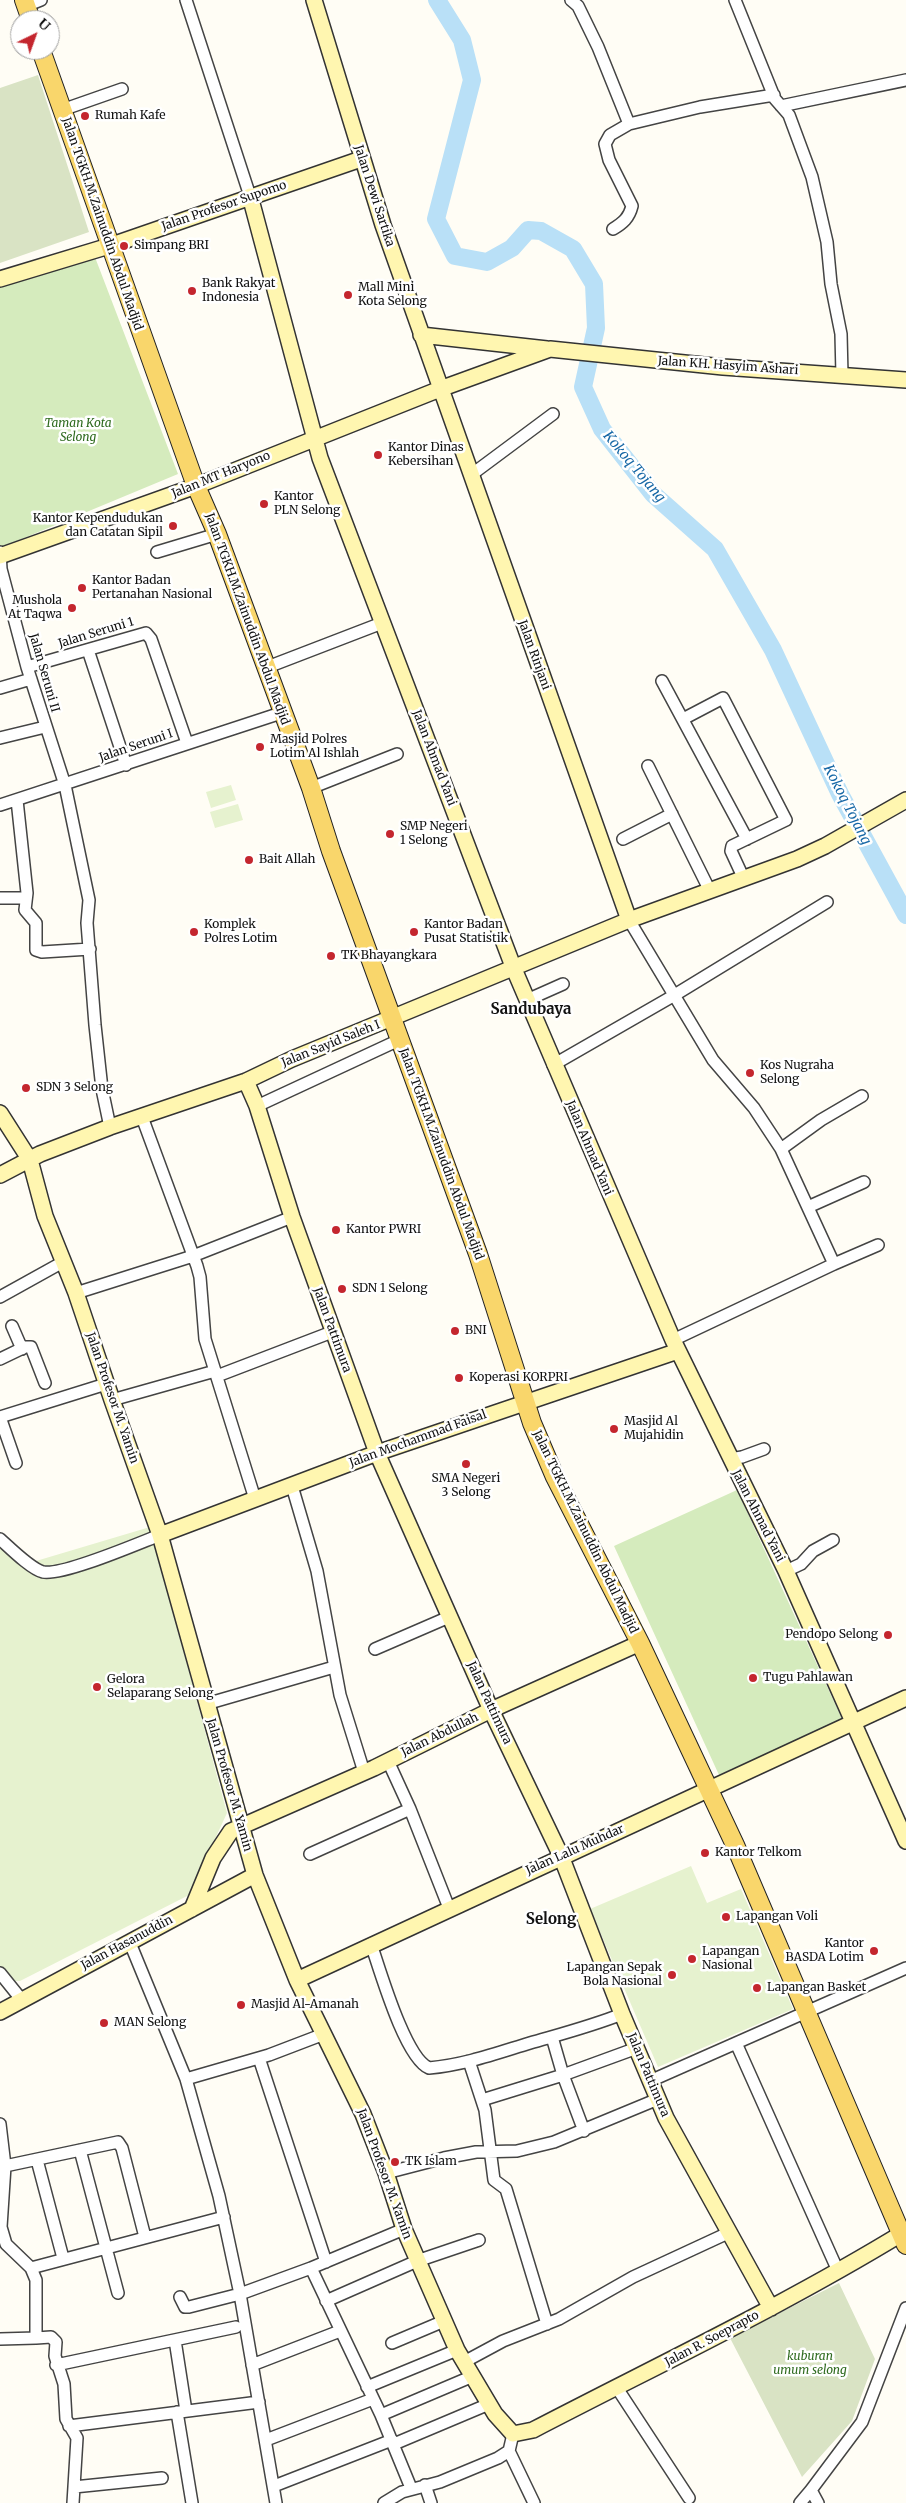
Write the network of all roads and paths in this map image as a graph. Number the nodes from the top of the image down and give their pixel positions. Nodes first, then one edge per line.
1 (186, 0) edge
2 (314, 0) edge
3 (571, 0) edge
4 (735, 0) edge
5 (44, 60) edge
6 (906, 80) edge
7 (122, 89) dead end
8 (774, 94) junction
9 (781, 106) junction
10 (62, 110) junction
11 (629, 124) junction
12 (361, 159) junction
13 (250, 196) junction
14 (613, 229) dead end
15 (109, 246) junction
16 (0, 278) edge
17 (422, 336) junction
18 (557, 350) junction
19 (842, 374) junction
20 (906, 380) edge
21 (440, 389) junction
22 (553, 414) dead end
23 (314, 438) junction
24 (471, 475) junction
25 (196, 486) junction
26 (217, 534) junction
27 (157, 552) dead end
28 (1, 560) edge
29 (382, 623) junction
30 (88, 650) junction
31 (27, 667) junction
32 (265, 668) junction
33 (30, 680) junction
34 (662, 681) dead end
35 (0, 688) edge
36 (282, 712) junction
37 (683, 719) junction
38 (45, 727) junction
39 (0, 738) edge
40 (187, 743) junction
41 (397, 754) dead end
42 (126, 765) junction
43 (648, 766) dead end
44 (65, 785) junction
45 (311, 788) junction
46 (16, 800) junction
47 (906, 800) edge
48 (0, 805) edge
49 (672, 814) junction
50 (623, 839) dead end
51 (747, 839) junction
52 (743, 878) junction
53 (709, 890) junction
54 (0, 898) edge
55 (26, 898) junction
56 (827, 902) dead end
57 (629, 920) junction
58 (90, 950) junction
59 (514, 969) junction
60 (563, 984) dead end
61 (673, 996) junction
62 (526, 1000) junction
63 (392, 1020) junction
64 (399, 1040) junction
65 (553, 1065) junction
66 (246, 1081) junction
67 (862, 1096) dead end
68 (257, 1106) junction
69 (0, 1113) edge
70 (142, 1117) junction
71 (110, 1127) junction
72 (781, 1149) junction
73 (30, 1160) junction
74 (0, 1175) edge
75 (864, 1182) dead end
76 (808, 1207) junction
77 (292, 1217) junction
78 (878, 1245) dead end
79 (193, 1256) junction
80 (63, 1262) junction
81 (834, 1264) junction
82 (76, 1293) junction
83 (0, 1297) edge
84 (12, 1326) dead end
85 (332, 1332) junction
86 (675, 1345) junction
87 (22, 1348) junction
88 (0, 1359) edge
89 (216, 1374) junction
90 (45, 1383) dead end
91 (106, 1384) junction
92 (112, 1400) junction
93 (524, 1402) junction
94 (0, 1417) edge
95 (764, 1449) dead end
96 (377, 1453) junction
97 (730, 1459) junction
98 (16, 1463) dead end
99 (292, 1486) junction
100 (255, 1499) junction
101 (160, 1535) junction
102 (0, 1539) edge
103 (833, 1540) dead end
104 (786, 1570) junction
105 (450, 1616) junction
106 (640, 1644) junction
107 (375, 1649) dead end
108 (334, 1667) junction
109 (906, 1698) edge
110 (206, 1704) junction
111 (491, 1710) junction
112 (853, 1722) junction
113 (388, 1761) junction
114 (364, 1772) junction
115 (710, 1790) junction
116 (410, 1809) junction
117 (901, 1817) edge
118 (241, 1826) junction
119 (906, 1841) edge
120 (310, 1854) dead end
121 (561, 1856) junction
122 (255, 1875) junction
123 (449, 1908) junction
124 (192, 1909) junction
125 (130, 1943) junction
126 (371, 1944) junction
127 (906, 1968) edge
128 (0, 1973) edge
129 (297, 1980) junction
130 (21, 1998) junction
131 (0, 2012) edge
132 (807, 2012) junction
133 (622, 2014) junction
134 (324, 2034) junction
135 (552, 2037) junction
136 (736, 2043) junction
137 (636, 2048) junction
138 (259, 2058) junction
139 (468, 2061) junction
140 (563, 2075) junction
141 (186, 2079) junction
142 (650, 2081) junction
143 (658, 2099) junction
144 (482, 2100) junction
145 (0, 2124) edge
146 (584, 2131) junction
147 (80, 2150) junction
148 (491, 2152) junction
149 (37, 2160) junction
150 (5, 2166) junction
151 (386, 2173) junction
152 (224, 2217) junction
153 (404, 2229) junction
154 (728, 2233) junction
155 (904, 2236) edge
156 (145, 2237) junction
157 (479, 2240) dead end
158 (107, 2247) junction
159 (63, 2258) junction
160 (417, 2261) junction
161 (326, 2262) junction
162 (30, 2268) junction
163 (311, 2268) junction
164 (838, 2271) junction
165 (118, 2293) dead end
166 (240, 2294) junction
167 (180, 2296) dead end
168 (326, 2301) junction
169 (771, 2308) junction
170 (906, 2308) edge
171 (444, 2321) junction
172 (547, 2324) junction
173 (236, 2327) dead end
174 (340, 2331) junction
175 (0, 2338) edge
176 (36, 2338) junction
177 (175, 2340) junction
178 (392, 2343) dead end
179 (461, 2356) junction
180 (56, 2365) junction
181 (252, 2365) junction
182 (473, 2376) junction
183 (367, 2387) junction
184 (616, 2388) junction
185 (373, 2399) junction
186 (259, 2402) junction
187 (489, 2404) junction
188 (182, 2412) junction
189 (381, 2415) junction
190 (69, 2426) junction
191 (513, 2434) junction
192 (266, 2440) junction
193 (393, 2442) junction
194 (509, 2451) junction
195 (162, 2478) dead end
196 (424, 2485) junction
197 (274, 2486) junction
198 (74, 2487) junction
199 (411, 2488) junction
200 (811, 2490) junction
201 (689, 2498) dead end
202 (391, 2501) edge
203 (72, 2503) edge
204 (192, 2503) edge
205 (276, 2503) edge
206 (430, 2503) edge
207 (534, 2503) edge
208 (800, 2503) edge
209 (818, 2503) edge

1 - 13 street
2 - 12 street, Jalan Dewi Sartika
3 - 11 street
4 - 8 street
5 - 10 main road, Jalan TGKH.M.Zainuddin Abdul Madjid
6 - 9 street
7 - 10 street
8 - 9 street
8 - 11 street
9 - 19 street
10 - 15 main road, Jalan TGKH.M.Zainuddin Abdul Madjid
11 - 14 street
12 - 13 street, Jalan Profesor Supomo
12 - 17 street, Jalan Dewi Sartika
13 - 15 street, Jalan Profesor Supomo
13 - 23 street, Jalan Ahmad Yani
15 - 16 street, Jalan Profesor Supomo
15 - 25 main road, Jalan TGKH.M.Zainuddin Abdul Madjid
17 - 18 street, Jalan KH. Hasyim Ashari
17 - 21 street, Jalan Dewi Sartika
18 - 19 street, Jalan KH. Hasyim Ashari
18 - 21 street, Jalan KH. Hasyim Ashari
19 - 20 street, Jalan KH. Hasyim Ashari
21 - 23 street, Jalan MT Haryono
21 - 24 street, Jalan Rinjani
22 - 24 street
23 - 25 street, Jalan MT Haryono
23 - 29 street, Jalan Ahmad Yani
24 - 57 street, Jalan Rinjani
25 - 26 main road, Jalan TGKH.M.Zainuddin Abdul Madjid
25 - 28 street, Jalan MT Haryono
26 - 27 street
26 - 32 main road, Jalan TGKH.M.Zainuddin Abdul Madjid
28 - 31 street, Jalan Seruni II
29 - 32 street
29 - 59 street, Jalan Ahmad Yani
30 - 31 street, Jalan Seruni 1
30 - 40 street, Jalan Seruni 1
30 - 42 street
31 - 33 street, Jalan Seruni II
32 - 36 main road, Jalan TGKH.M.Zainuddin Abdul Madjid
33 - 35 street
33 - 38 street, Jalan Seruni II
34 - 37 street
36 - 40 street, Jalan Seruni I
36 - 45 main road, Jalan TGKH.M.Zainuddin Abdul Madjid
37 - 51 street
37 - 51 street
38 - 39 street
38 - 44 street, Jalan Seruni II
40 - 42 street, Jalan Seruni I
41 - 45 street
42 - 44 street, Jalan Seruni I
43 - 49 street
44 - 46 street, Jalan Seruni I
44 - 58 street, Jalan Seruni II
45 - 63 main road, Jalan TGKH.M.Zainuddin Abdul Madjid
46 - 48 street, Jalan Seruni I
46 - 55 street
47 - 52 street, Jalan Sayid Saleh I
49 - 50 street
49 - 53 street
51 - 52 street
52 - 53 street, Jalan Sayid Saleh I
53 - 57 street, Jalan Sayid Saleh I
54 - 55 street
55 - 58 street
56 - 61 street
57 - 59 street, Jalan Sayid Saleh I
57 - 61 street
58 - 71 street, Jalan Seruni II
59 - 62 street, Jalan Ahmad Yani
59 - 63 street, Jalan Sayid Saleh I
60 - 62 street
61 - 65 street
61 - 72 street
62 - 65 street, Jalan Ahmad Yani
63 - 64 main road, Jalan TGKH.M.Zainuddin Abdul Madjid
63 - 66 street, Jalan Sayid Saleh I
64 - 68 street
64 - 93 main road, Jalan TGKH.M.Zainuddin Abdul Madjid
65 - 86 street, Jalan Ahmad Yani
66 - 68 street, Jalan Pattimura
66 - 70 street, Jalan Sayid Saleh I
67 - 72 street
68 - 77 street, Jalan Pattimura
69 - 73 street, Jalan Profesor M. Yamin
70 - 71 street, Jalan Sayid Saleh I
70 - 79 street
71 - 73 street, Jalan Sayid Saleh I
72 - 76 street
73 - 74 street, Jalan Sayid Saleh I
73 - 80 street, Jalan Profesor M. Yamin
75 - 76 street
76 - 81 street
77 - 79 street
77 - 85 street, Jalan Pattimura
78 - 81 street
79 - 82 street
79 - 89 street
80 - 82 street, Jalan Profesor M. Yamin
80 - 83 street
81 - 86 street
82 - 91 street, Jalan Profesor M. Yamin
84 - 87 street
85 - 89 street
85 - 96 street, Jalan Pattimura
86 - 93 street, Jalan Mochammad Faisal
86 - 97 street, Jalan Ahmad Yani
87 - 88 street
87 - 90 street
89 - 92 street
89 - 100 street
91 - 92 street, Jalan Profesor M. Yamin
91 - 94 street
92 - 101 street, Jalan Profesor M. Yamin
93 - 96 street, Jalan Mochammad Faisal
93 - 106 main road, Jalan TGKH.M.Zainuddin Abdul Madjid
94 - 98 street
95 - 97 street
96 - 99 street, Jalan Mochammad Faisal
96 - 105 street, Jalan Pattimura
97 - 104 street, Jalan Ahmad Yani
99 - 100 street, Jalan Mochammad Faisal
99 - 108 street
100 - 101 street, Jalan Mochammad Faisal
101 - 102 street
101 - 110 street, Jalan Profesor M. Yamin
103 - 104 street
104 - 112 street, Jalan Ahmad Yani
105 - 107 street
105 - 111 street, Jalan Pattimura
106 - 111 street, Jalan Abdullah
106 - 115 main road, Jalan TGKH.M.Zainuddin Abdul Madjid
108 - 110 street
108 - 114 street
109 - 112 street, Jalan Lalu Muhdar
110 - 118 street, Jalan Profesor M. Yamin
111 - 113 street, Jalan Abdullah
111 - 121 street, Jalan Pattimura
112 - 115 street, Jalan Lalu Muhdar
112 - 117 street, Jalan Ahmad Yani
113 - 114 street, Jalan Abdullah
113 - 116 street
114 - 118 street, Jalan Abdullah
115 - 121 street, Jalan Lalu Muhdar
115 - 132 main road, Jalan TGKH.M.Zainuddin Abdul Madjid
116 - 120 street
116 - 123 street
117 - 119 street, Jalan Ahmad Yani
118 - 122 street, Jalan Profesor M. Yamin
118 - 124 street, Jalan Abdullah
121 - 123 street, Jalan Lalu Muhdar
121 - 133 street, Jalan Pattimura
122 - 124 street, Jalan Hasanuddin
122 - 129 street, Jalan Profesor M. Yamin
123 - 126 street, Jalan Lalu Muhdar
124 - 125 street, Jalan Hasanuddin
125 - 130 street, Jalan Hasanuddin
125 - 141 street
126 - 129 street, Jalan Lalu Muhdar
126 - 139 street
127 - 132 street
128 - 130 street
129 - 134 street, Jalan Profesor M. Yamin
130 - 131 street, Jalan Hasanuddin
132 - 136 street
132 - 155 main road, Jalan TGKH.M.Zainuddin Abdul Madjid
133 - 135 street
133 - 137 street, Jalan Pattimura
134 - 138 street
134 - 151 street, Jalan Profesor M. Yamin
135 - 139 street
135 - 140 street
136 - 142 street
136 - 164 street
137 - 140 street
137 - 142 street, Jalan Pattimura
138 - 141 street
138 - 161 street
139 - 144 street
140 - 144 street
140 - 146 street
141 - 152 street
142 - 143 street, Jalan Pattimura
143 - 146 street
143 - 154 street, Jalan Pattimura
144 - 148 street
145 - 150 street
146 - 148 street
147 - 149 street
147 - 156 street
147 - 158 street
148 - 151 street
148 - 172 street
149 - 150 street
149 - 159 street
150 - 162 street
151 - 153 street, Jalan Profesor M. Yamin
152 - 156 street
152 - 166 street
153 - 160 street, Jalan Profesor M. Yamin
153 - 161 street
154 - 169 street, Jalan Pattimura
154 - 172 street
155 - 164 street, Jalan R. Soeprapto
156 - 158 street
157 - 160 street
158 - 159 street
158 - 165 street
159 - 162 street
160 - 168 street
160 - 171 street, Jalan Profesor M. Yamin
161 - 163 street
162 - 176 street
163 - 166 street
163 - 168 street
164 - 169 street, Jalan R. Soeprapto
166 - 167 street
166 - 181 street
168 - 174 street
169 - 184 street, Jalan R. Soeprapto
170 - 200 street
171 - 178 street
171 - 179 street, Jalan Profesor M. Yamin
172 - 179 street
173 - 177 street
174 - 181 street
174 - 183 street
175 - 176 street
176 - 180 street
177 - 180 street
177 - 188 street
179 - 182 street, Jalan Profesor M. Yamin
179 - 183 street
180 - 190 street
181 - 186 street
182 - 187 street, Jalan Profesor M. Yamin
182 - 189 street
183 - 185 street
184 - 191 street, Jalan R. Soeprapto
184 - 201 street
185 - 189 street
185 - 192 street
186 - 188 street
186 - 192 street
187 - 191 street, Jalan Profesor M. Yamin
187 - 193 street
188 - 190 street
188 - 204 street
189 - 193 street
190 - 198 street
191 - 194 street
192 - 197 street
193 - 197 street
193 - 199 street
194 - 196 street
194 - 207 street
195 - 198 street
196 - 199 street
196 - 206 street
197 - 205 street
198 - 203 street
199 - 202 street
200 - 208 street
200 - 209 street

